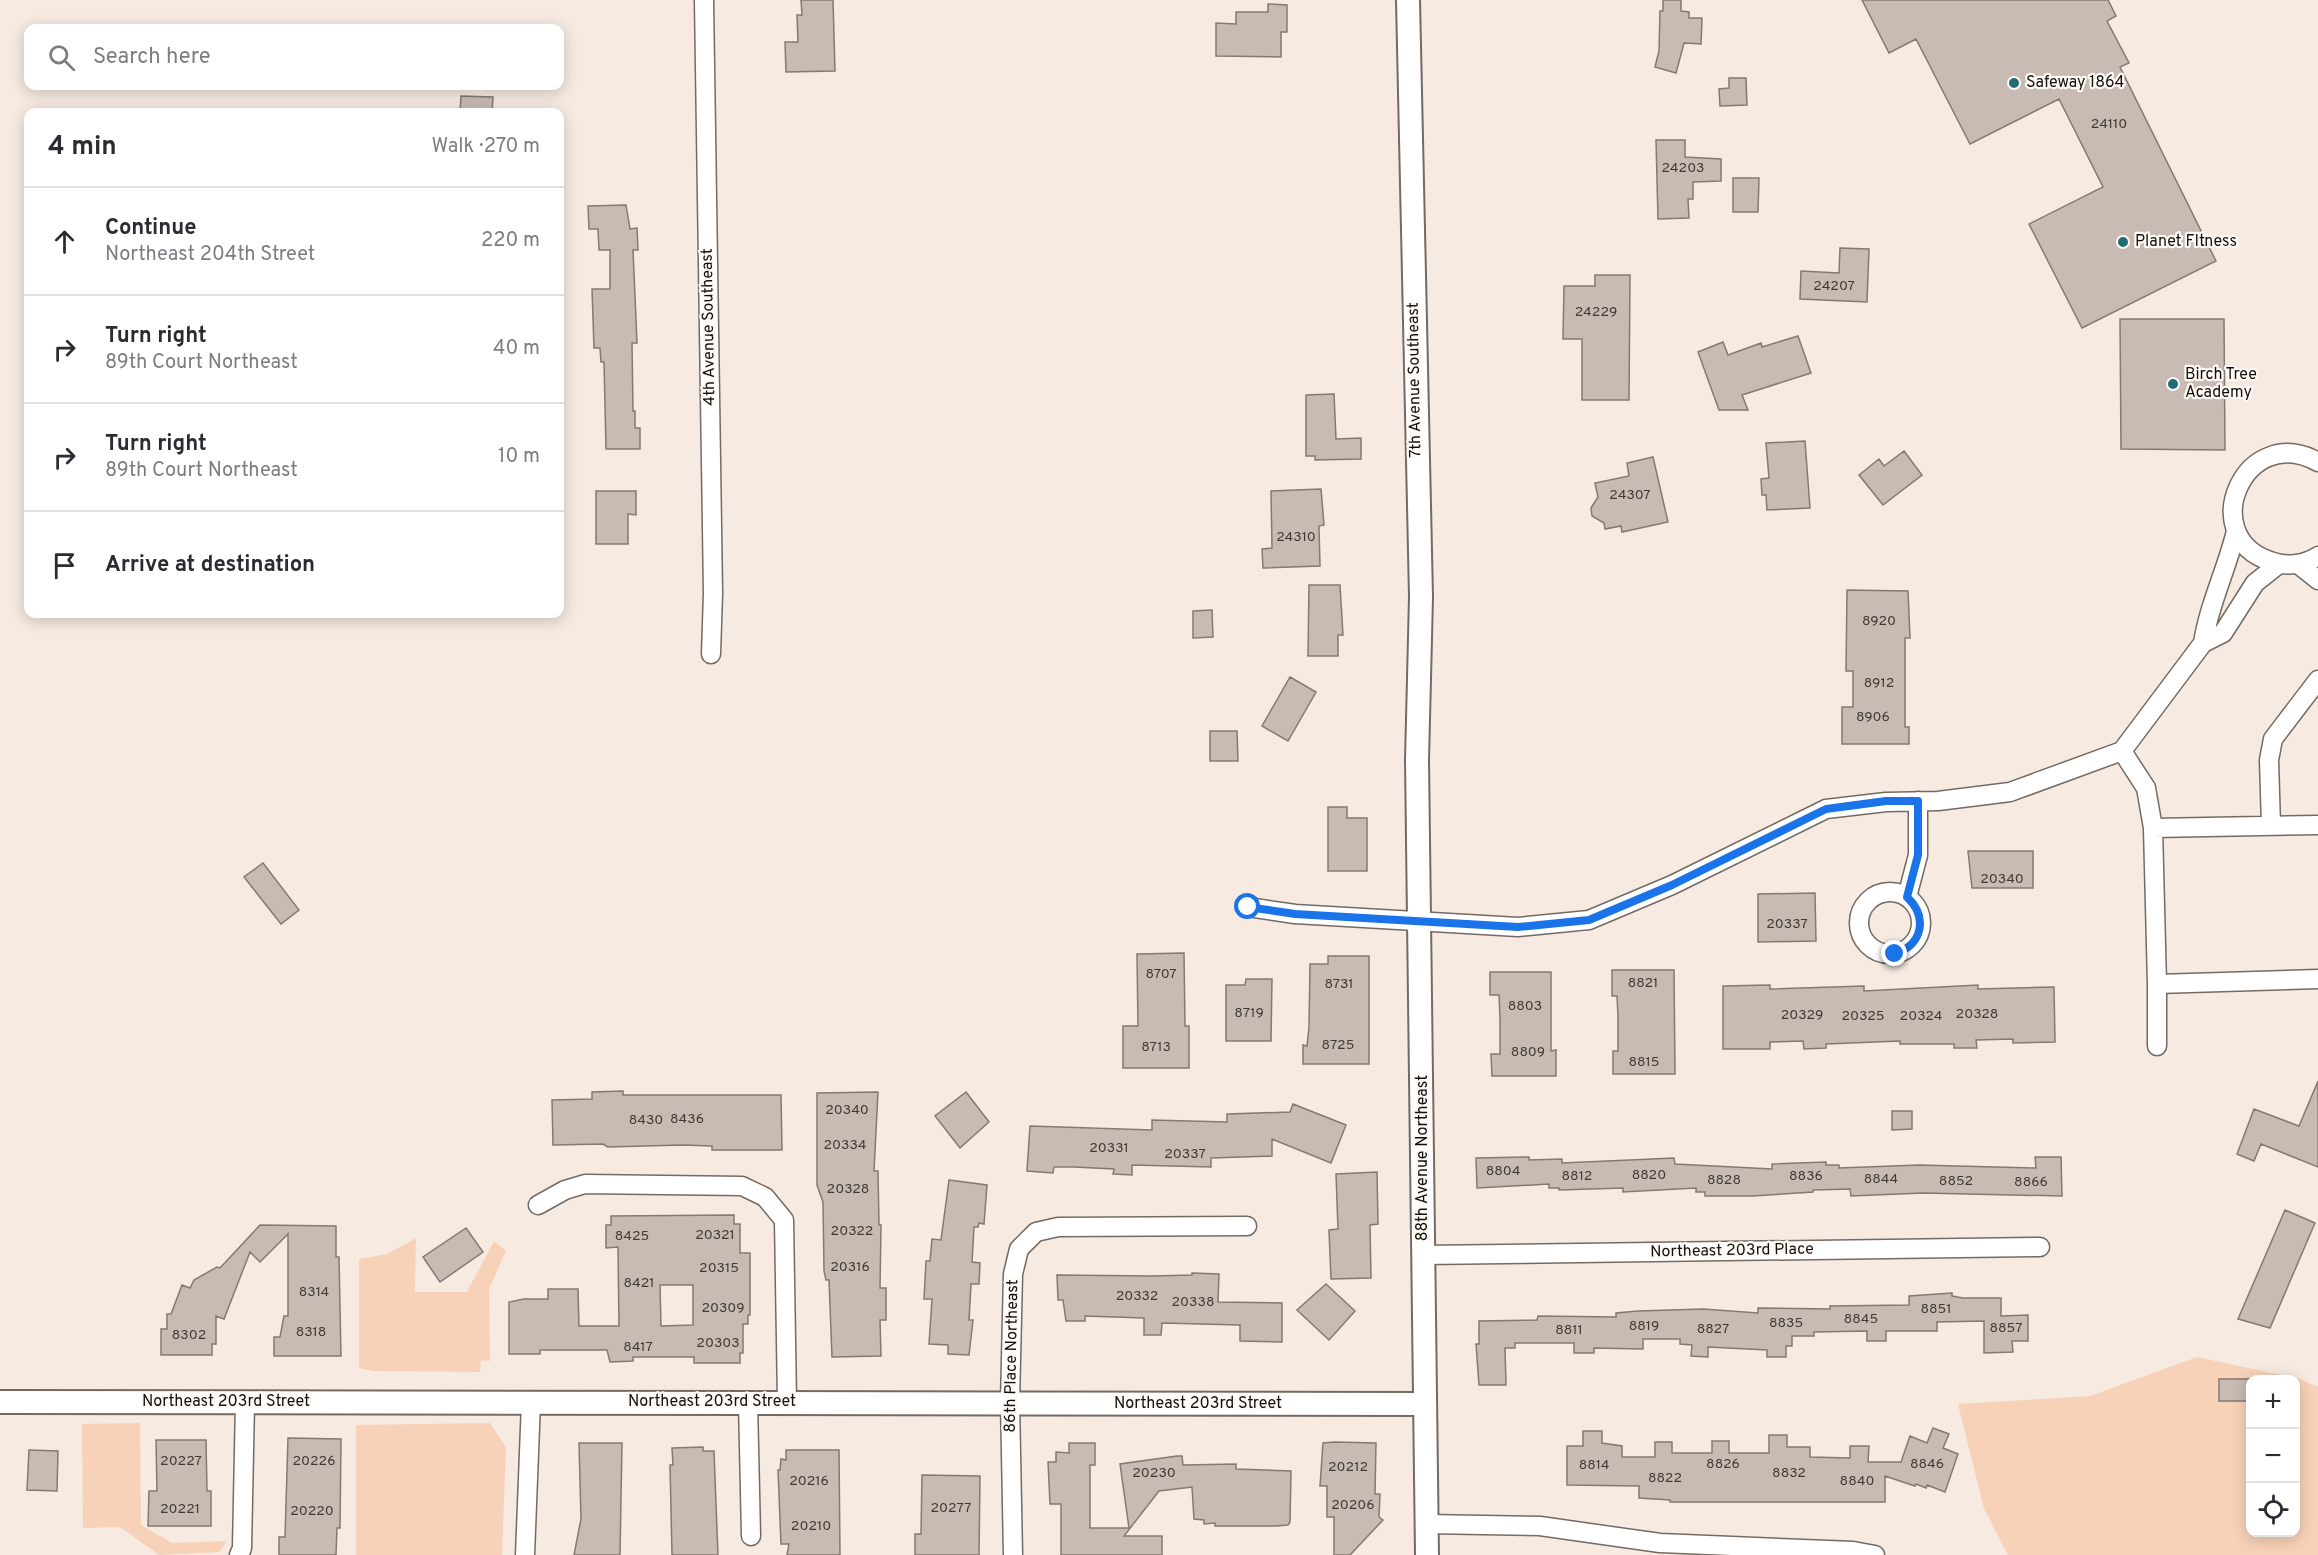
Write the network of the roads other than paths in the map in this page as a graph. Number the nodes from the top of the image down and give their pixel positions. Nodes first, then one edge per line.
1 (704, 0) edge
2 (1408, 0) edge
3 (2318, 462) edge
4 (2236, 531) junction
5 (2318, 556) edge
6 (2279, 564) junction
7 (2298, 564) junction
8 (2318, 580) edge
9 (2203, 643) junction
10 (711, 654) dead end
11 (2318, 680) edge
12 (2122, 751) junction
13 (1417, 760) joint
14 (1918, 801) junction
15 (2318, 825) edge
16 (2271, 826) junction
17 (2153, 828) junction
18 (1907, 897) dead end
19 (1248, 907) dead end
20 (1420, 921) junction
21 (2318, 979) edge
22 (2157, 984) junction
23 (2157, 1046) dead end
24 (538, 1205) dead end
25 (1246, 1226) dead end
26 (2040, 1247) dead end
27 (1423, 1255) junction
28 (787, 1401) junction
29 (0, 1402) edge
30 (245, 1402) junction
31 (531, 1402) junction
32 (748, 1402) junction
33 (1010, 1402) junction
34 (1424, 1404) junction
35 (1426, 1524) junction
36 (751, 1536) dead end
37 (240, 1555) edge
38 (525, 1555) edge
39 (1013, 1555) edge
40 (1427, 1555) edge
41 (1875, 1555) edge

1 - 10 street, 4th Avenue Southeast
2 - 13 street, 7th Avenue Southeast
3 - 4 street
4 - 6 street
4 - 9 street
5 - 7 street
6 - 7 street
6 - 9 street
7 - 8 street
9 - 12 street
11 - 16 street
12 - 14 street
12 - 17 street
13 - 20 street, 88th Avenue Northeast
14 - 18 street
14 - 20 street
15 - 16 street
16 - 17 street
17 - 22 street
19 - 20 street
20 - 27 street, 88th Avenue Northeast
21 - 22 street
22 - 23 street
24 - 28 street
25 - 33 street, 86th Place Northeast
26 - 27 street, Northeast 203rd Place
27 - 34 street, 88th Avenue Northeast
28 - 32 street, Northeast 203rd Street
28 - 33 street, Northeast 203rd Street
29 - 30 street, Northeast 203rd Street
30 - 31 street, Northeast 203rd Street
30 - 37 street
31 - 32 street, Northeast 203rd Street
31 - 38 street
32 - 36 street
33 - 34 street, Northeast 203rd Street
33 - 39 street, 86th Place Northeast
34 - 35 street, 88th Avenue Northeast
35 - 40 street, 88th Avenue Northeast
35 - 41 street

